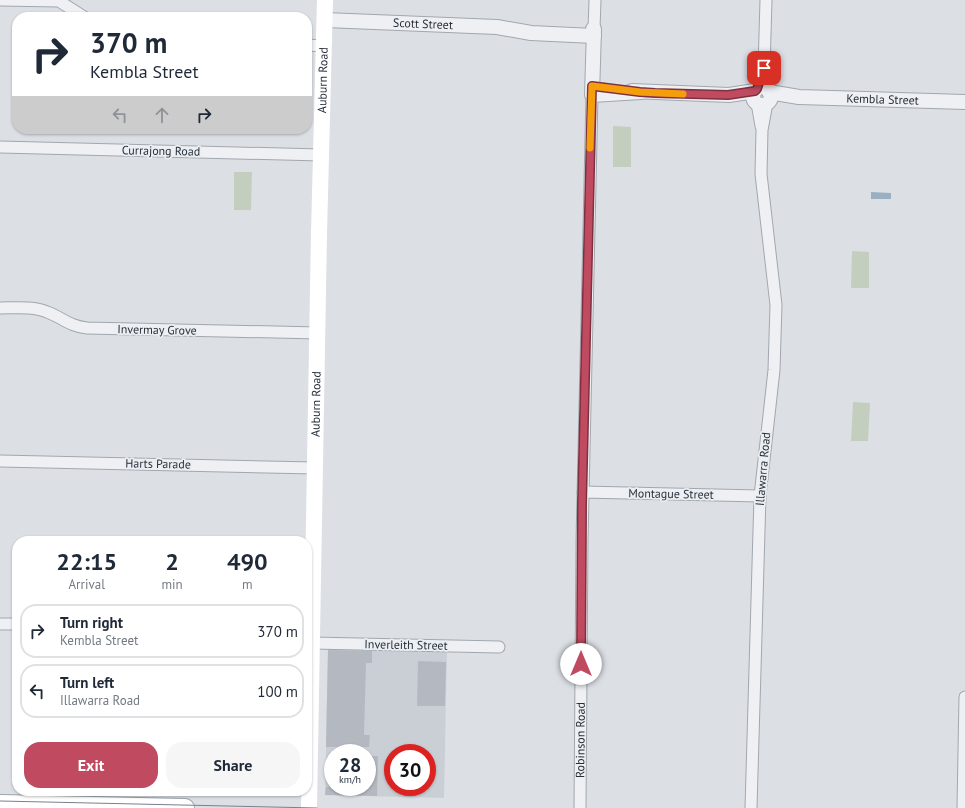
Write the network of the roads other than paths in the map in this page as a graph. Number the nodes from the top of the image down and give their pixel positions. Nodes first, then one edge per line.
1 (0, 0) edge
2 (325, 0) edge
3 (595, 0) edge
4 (766, 0) edge
5 (76, 12) edge
6 (325, 20) junction
7 (594, 33) junction
8 (312, 45) edge
9 (324, 46) junction
10 (592, 91) junction
11 (762, 96) junction
12 (965, 102) edge
13 (0, 148) edge
14 (321, 155) junction
15 (0, 308) edge
16 (318, 333) junction
17 (0, 461) edge
18 (316, 468) junction
19 (583, 492) junction
20 (760, 496) junction
21 (312, 601) edge
22 (0, 624) edge
23 (12, 624) edge
24 (312, 634) edge
25 (499, 647) dead end
26 (965, 697) edge
27 (310, 796) edge
28 (0, 804) edge
29 (184, 808) edge
30 (310, 808) edge
31 (580, 808) edge
32 (751, 808) edge
33 (963, 808) edge

1 - 5 street
2 - 6 main road, Auburn Road
3 - 7 street, Robinson Road
4 - 11 street, Illawarra Road
6 - 7 street, Scott Street
6 - 9 main road, Auburn Road
7 - 10 street, Robinson Road
8 - 9 street
9 - 14 main road, Auburn Road
10 - 11 street, Kembla Street
10 - 19 street, Robinson Road
11 - 12 street, Kembla Street
11 - 20 street, Illawarra Road
13 - 14 street, Currajong Road
14 - 16 main road, Auburn Road
15 - 16 street, Invermay Grove
16 - 18 main road, Auburn Road
17 - 18 street, Harts Parade
18 - 21 main road, Auburn Road
19 - 20 street, Montague Street
19 - 31 street, Robinson Road
20 - 32 street, Illawarra Road
22 - 23 street
24 - 25 street, Inverleith Street
26 - 33 street
27 - 30 main road, Auburn Road
28 - 29 main road

